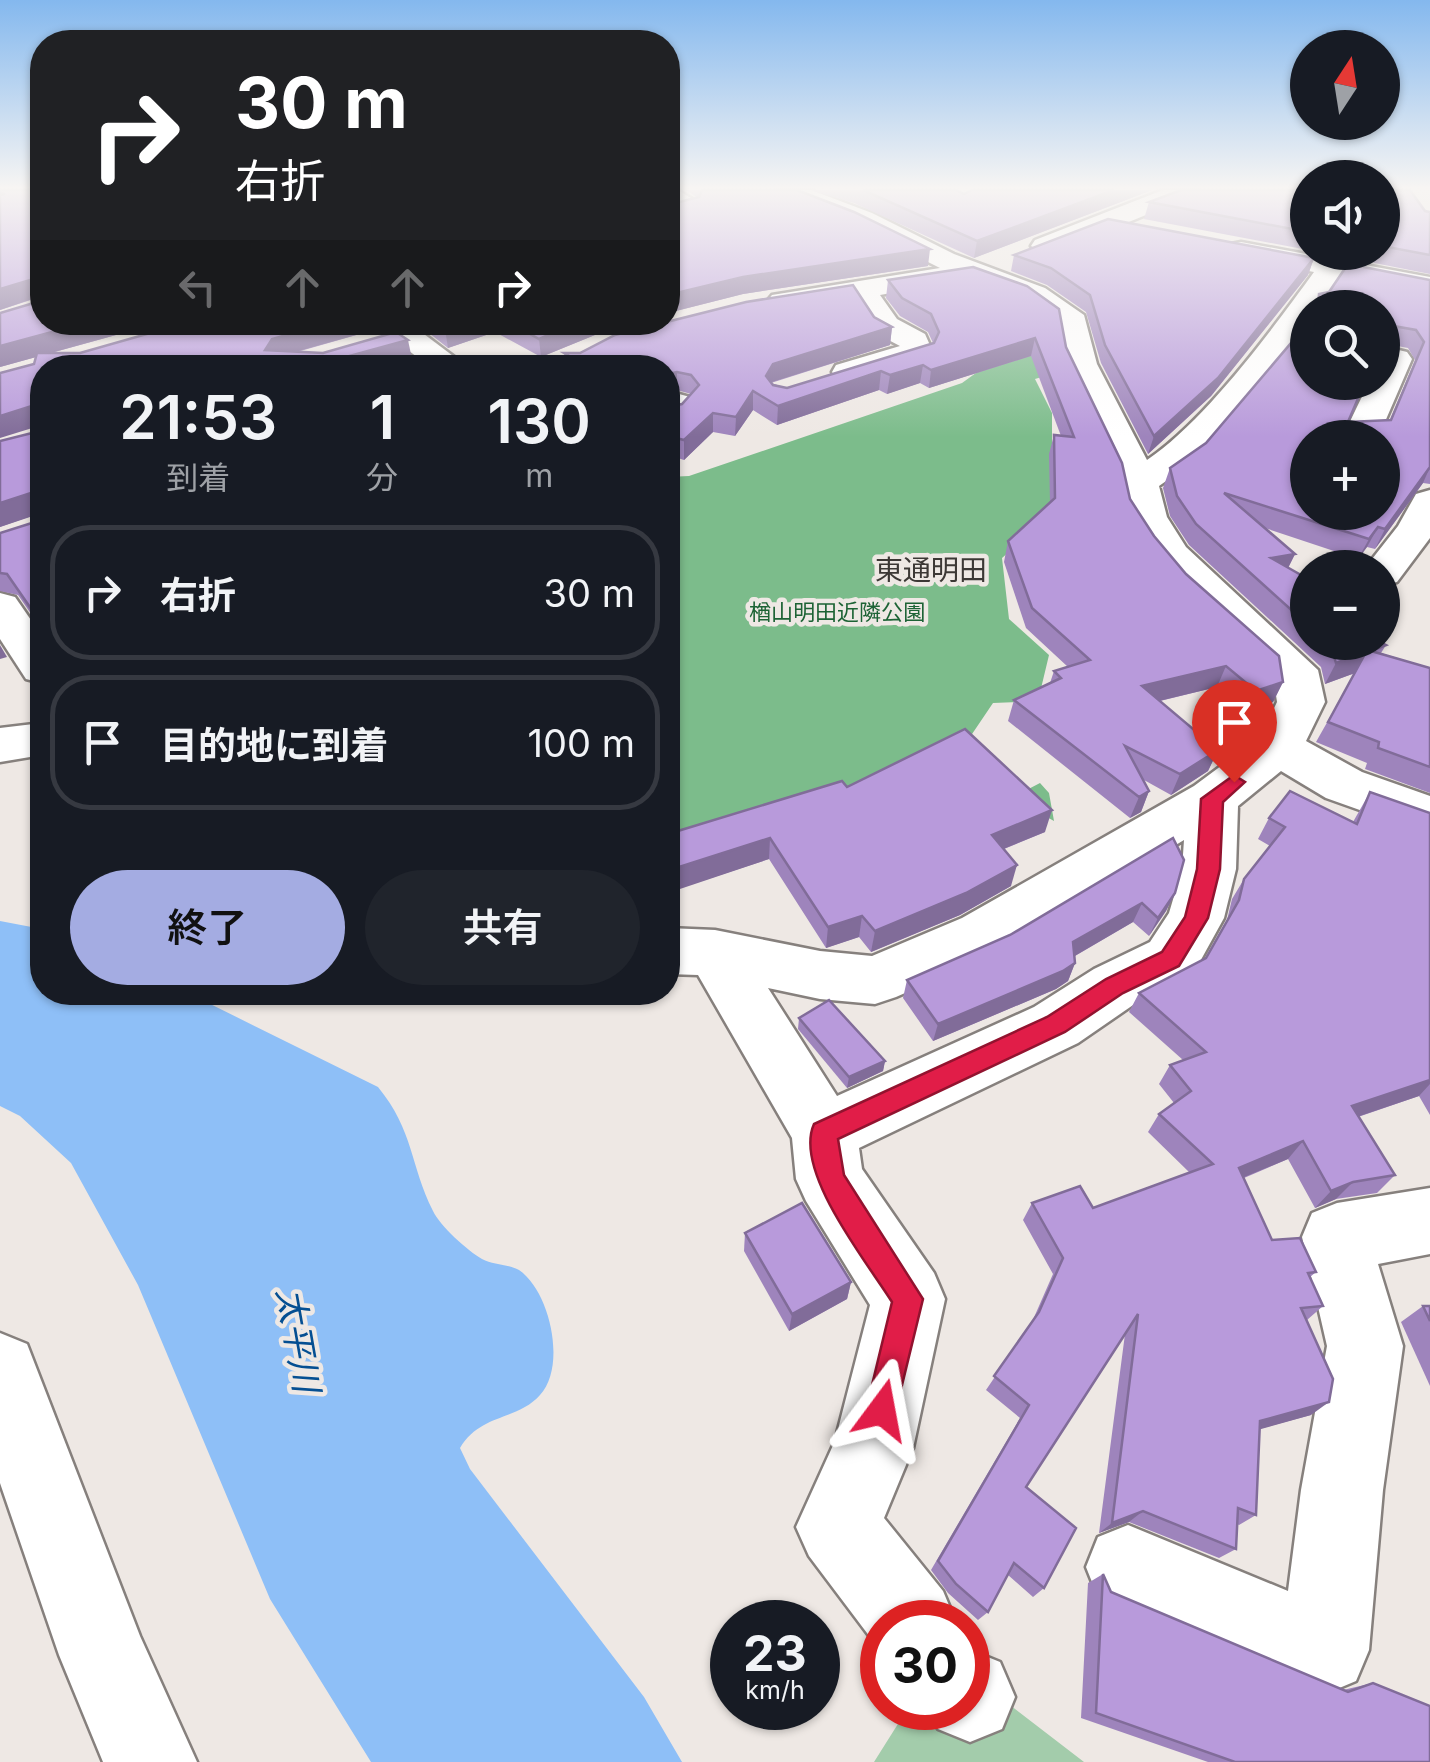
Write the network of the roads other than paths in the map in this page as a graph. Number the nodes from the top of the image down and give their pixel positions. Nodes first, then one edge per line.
1 (968, 272) edge
2 (978, 272) edge
3 (1359, 272) edge
4 (1430, 286) edge
5 (863, 292) junction
6 (744, 307) edge
7 (388, 335) edge
8 (1290, 342) edge
9 (427, 355) edge
10 (821, 376) edge
11 (1138, 482) junction
12 (1430, 502) edge
13 (1400, 550) edge
14 (0, 606) edge
15 (1290, 645) edge
16 (30, 651) edge
17 (1306, 660) edge
18 (30, 741) edge
19 (0, 745) edge
20 (1279, 748) junction
21 (1212, 799) junction
22 (1430, 816) edge
23 (691, 952) edge
24 (824, 1133) junction
25 (1430, 1222) edge
26 (0, 1371) edge
27 (1128, 1567) dead end
28 (895, 1600) edge
29 (150, 1762) edge

1 - 5 street
2 - 11 street
3 - 4 street
5 - 6 street
5 - 10 street
7 - 9 street
8 - 11 street
11 - 15 street
12 - 13 street
14 - 16 street
17 - 20 street
18 - 19 street
20 - 21 street
20 - 22 street
21 - 23 street
21 - 24 street
23 - 24 street
24 - 28 street
25 - 27 street
26 - 29 street

